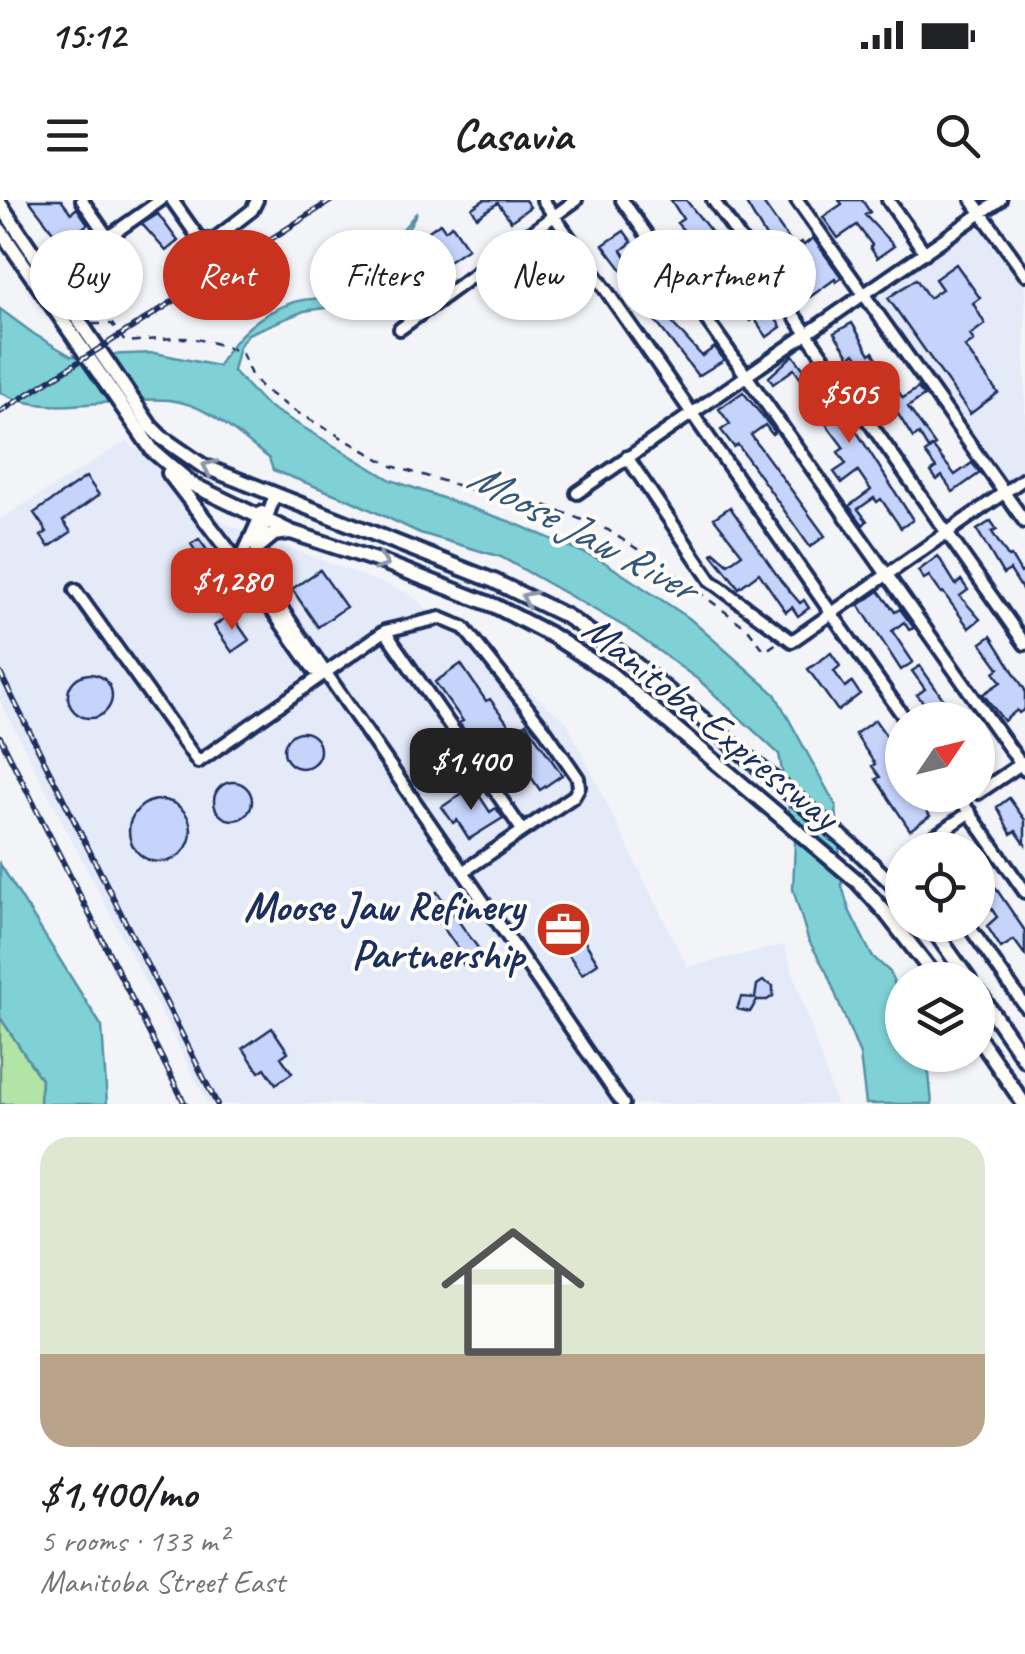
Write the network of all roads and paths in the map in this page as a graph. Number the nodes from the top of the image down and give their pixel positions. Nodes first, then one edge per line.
1 (82, 200) edge
2 (161, 200) edge
3 (172, 200) edge
4 (257, 200) edge
5 (543, 200) edge
6 (576, 200) edge
7 (622, 200) edge
8 (713, 200) edge
9 (797, 200) edge
10 (888, 200) edge
11 (972, 200) edge
12 (1000, 200) edge
13 (0, 204) edge
14 (981, 213) junction
15 (554, 216) junction
16 (0, 230) edge
17 (103, 230) edge
18 (118, 230) edge
19 (30, 247) edge
20 (925, 252) junction
21 (30, 274) edge
22 (1025, 274) edge
23 (864, 294) junction
24 (68, 320) edge
25 (72, 320) edge
26 (76, 329) junction
27 (400, 329) dead end
28 (808, 334) junction
29 (748, 376) junction
30 (693, 413) junction
31 (146, 430) junction
32 (153, 451) junction
33 (627, 457) junction
34 (1025, 478) edge
35 (1004, 492) junction
36 (577, 493) dead end
37 (275, 494) junction
38 (262, 520) junction
39 (1025, 522) edge
40 (292, 532) junction
41 (946, 532) junction
42 (257, 548) junction
43 (245, 572) junction
44 (887, 574) junction
45 (74, 590) dead end
46 (832, 612) junction
47 (384, 632) junction
48 (789, 639) junction
49 (1025, 644) edge
50 (322, 675) junction
51 (894, 702) edge
52 (1024, 765) edge
53 (995, 783) edge
54 (954, 812) edge
55 (969, 812) edge
56 (522, 830) junction
57 (934, 832) edge
58 (464, 871) junction
59 (885, 877) edge
60 (1025, 892) edge
61 (980, 942) edge
62 (924, 962) edge
63 (1025, 1006) edge
64 (995, 1017) edge
65 (1025, 1060) edge
66 (995, 1062) edge
67 (623, 1104) edge
68 (1024, 1104) edge

1 - 17 street
2 - 18 street
3 - 4 street
5 - 15 street
6 - 15 street
7 - 29 street
8 - 28 street
9 - 23 street
10 - 20 street
11 - 14 street
12 - 14 street
13 - 19 main road
14 - 20 street
14 - 22 street
15 - 27 street
15 - 30 street
16 - 21 main road
20 - 23 street
23 - 28 street
23 - 35 street
24 - 26 main road
25 - 26 main road
26 - 31 main road
26 - 48 path
28 - 29 street
28 - 41 street
29 - 30 street
29 - 44 street
30 - 33 street
30 - 46 street
31 - 32 main road, Manitoba Expressway
37 -> 31 main road, Manitoba Expressway
32 - 38 main road, Manitoba Expressway
32 - 43 main road
33 - 36 street
33 - 48 street
34 - 35 street
35 - 39 street
35 - 41 street
37 - 38 street
59 -> 37 main road, Manitoba Expressway
38 - 40 main road, Manitoba Expressway
38 - 42 street
38 - 43 street
40 - 42 main road
40 -> 62 main road, Manitoba Expressway
41 - 44 street
41 - 49 street
42 - 50 street
43 - 50 street
44 - 46 street
44 - 52 street
45 - 50 street
46 - 48 street
46 - 51 street
47 - 50 street
47 - 56 street
47 - 56 street
50 - 58 street
52 - 53 street
54 - 57 street
55 - 60 street
56 - 58 street
58 - 67 street
61 - 63 street
64 - 65 main road
66 - 68 main road

